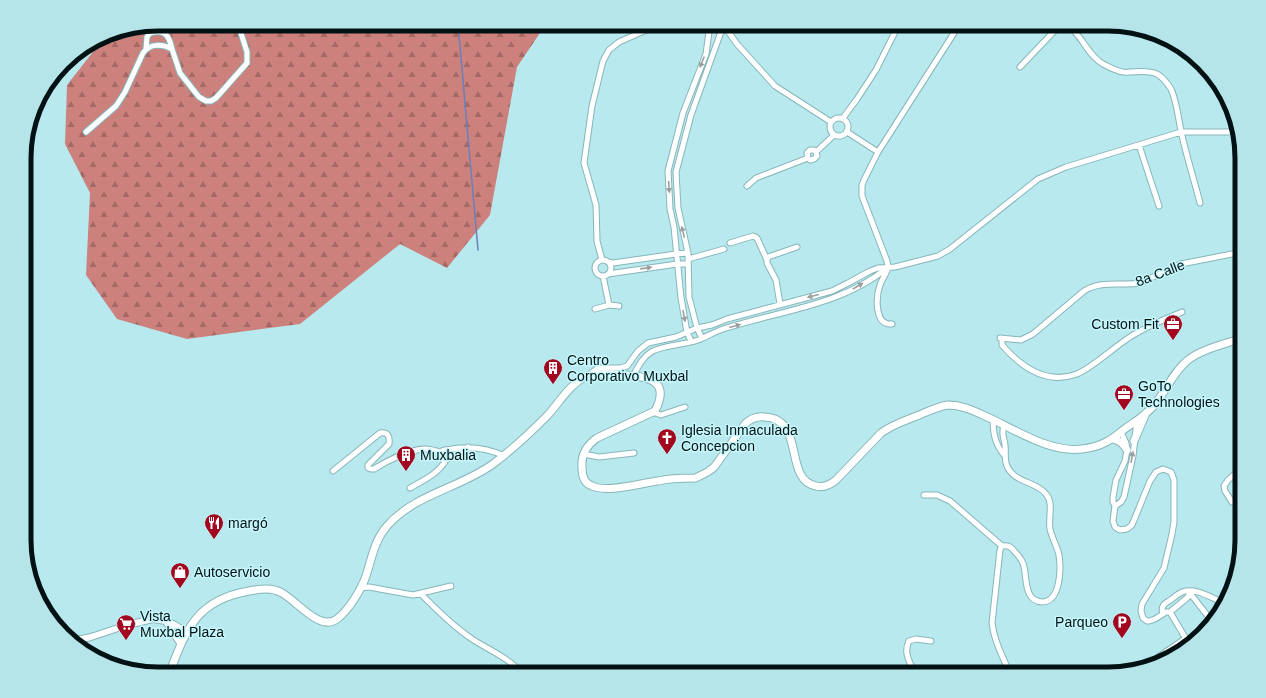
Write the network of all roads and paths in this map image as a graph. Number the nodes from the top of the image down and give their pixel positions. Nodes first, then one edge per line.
1 (156, 31) edge
2 (156, 31) edge
3 (240, 31) edge
4 (644, 31) edge
5 (708, 31) edge
6 (722, 31) edge
7 (728, 31) edge
8 (895, 31) edge
9 (955, 31) edge
10 (1054, 31) edge
11 (1076, 31) edge
12 (146, 49) junction
13 (172, 49) junction
14 (1020, 67) dead end
15 (843, 118) junction
16 (831, 122) junction
17 (1232, 131) edge
18 (86, 132) dead end
19 (846, 132) junction
20 (1182, 132) junction
21 (834, 134) junction
22 (1139, 145) junction
23 (878, 152) junction
24 (747, 186) dead end
25 (1200, 202) dead end
26 (1159, 206) dead end
27 (730, 243) dead end
28 (797, 247) dead end
29 (724, 248) dead end
30 (688, 253) junction
31 (1235, 253) edge
32 (676, 254) junction
33 (602, 260) junction
34 (767, 260) junction
35 (608, 262) junction
36 (688, 262) junction
37 (677, 264) junction
38 (888, 268) junction
39 (605, 275) junction
40 (780, 304) junction
41 (609, 305) junction
42 (619, 306) dead end
43 (595, 309) dead end
44 (1182, 312) dead end
45 (892, 324) dead end
46 (697, 328) junction
47 (687, 332) junction
48 (702, 338) junction
49 (1235, 340) edge
50 (691, 341) junction
51 (586, 376) junction
52 (633, 376) junction
53 (685, 407) dead end
54 (652, 412) junction
55 (1146, 413) junction
56 (993, 419) junction
57 (1137, 420) junction
58 (1004, 425) junction
59 (1121, 432) junction
60 (1112, 439) junction
61 (1134, 441) junction
62 (468, 447) junction
63 (1127, 450) junction
64 (444, 451) junction
65 (634, 453) dead end
66 (583, 454) junction
67 (1004, 455) junction
68 (504, 456) junction
69 (447, 459) junction
70 (333, 472) dead end
71 (1235, 474) edge
72 (1116, 480) junction
73 (1127, 482) junction
74 (410, 488) dead end
75 (924, 495) dead end
76 (1232, 502) dead end
77 (1116, 506) junction
78 (1002, 546) junction
79 (451, 586) dead end
80 (360, 588) junction
81 (1190, 593) junction
82 (421, 594) junction
83 (1219, 601) edge
84 (1167, 602) junction
85 (1172, 610) junction
86 (1163, 614) junction
87 (1209, 617) edge
88 (166, 622) junction
89 (186, 632) junction
90 (1186, 638) joint
91 (79, 639) edge
92 (931, 641) dead end
93 (180, 643) junction
94 (1161, 655) edge
95 (171, 667) edge
96 (515, 667) edge
97 (912, 667) edge
98 (1007, 667) edge

1 - 13 street
2 - 12 street
3 - 13 street
4 - 33 street
5 -> 32 street
30 -> 6 street
7 - 16 street
8 - 15 street
9 - 23 street
10 - 14 street
11 - 20 street
12 - 13 street
12 - 18 street
15 - 16 street
15 - 19 street
16 - 21 street
17 - 20 street
19 - 21 street
19 - 23 street
20 - 22 street
20 - 25 street
21 - 24 street
22 - 26 street
22 - 38 street
23 - 38 street
27 - 34 street
28 - 34 street
29 - 36 street
30 - 32 street
30 - 36 street
31 - 44 street, 8a Calle
32 - 35 street
32 - 37 street
33 - 35 street
33 - 39 street
34 - 40 street
35 - 39 street
36 - 37 street
36 - 46 street
39 -> 37 street
37 -> 47 street
38 -> 40 street
38 - 45 street
48 -> 38 street
39 - 41 street
40 - 46 street
41 - 42 street
41 - 43 street
46 - 47 street
46 - 48 street
47 - 50 street
47 - 51 street
48 - 50 street
49 - 55 main road
50 - 52 street
51 - 52 main road
51 - 68 main road
52 - 54 main road
53 - 54 street
54 - 66 main road
55 - 57 main road
55 - 61 main road
56 - 58 main road
56 - 66 main road
56 - 67 street
57 - 59 main road
57 - 61 street
58 - 60 main road
58 - 67 street
59 - 60 main road
59 - 63 street
60 - 63 main road
73 -> 61 street
62 - 64 street
62 - 68 street
62 - 69 street
63 - 72 street
64 - 69 street
64 - 69 street
64 - 70 street
65 - 66 street
67 - 78 street
68 - 80 main road
69 - 74 street
71 - 76 street
72 - 73 street
72 - 77 street
73 - 77 street
75 - 78 street
77 - 86 street
78 - 98 street
79 - 82 street
80 - 82 street
80 - 89 main road
81 - 83 street
81 - 84 street
81 - 85 street
81 - 87 street
82 - 96 street
84 - 85 street
84 - 86 street
85 - 86 street
85 - 90 street
88 - 89 street
88 - 91 street
88 - 93 street
89 - 93 main road
90 - 94 street
92 - 97 street
93 - 95 main road

